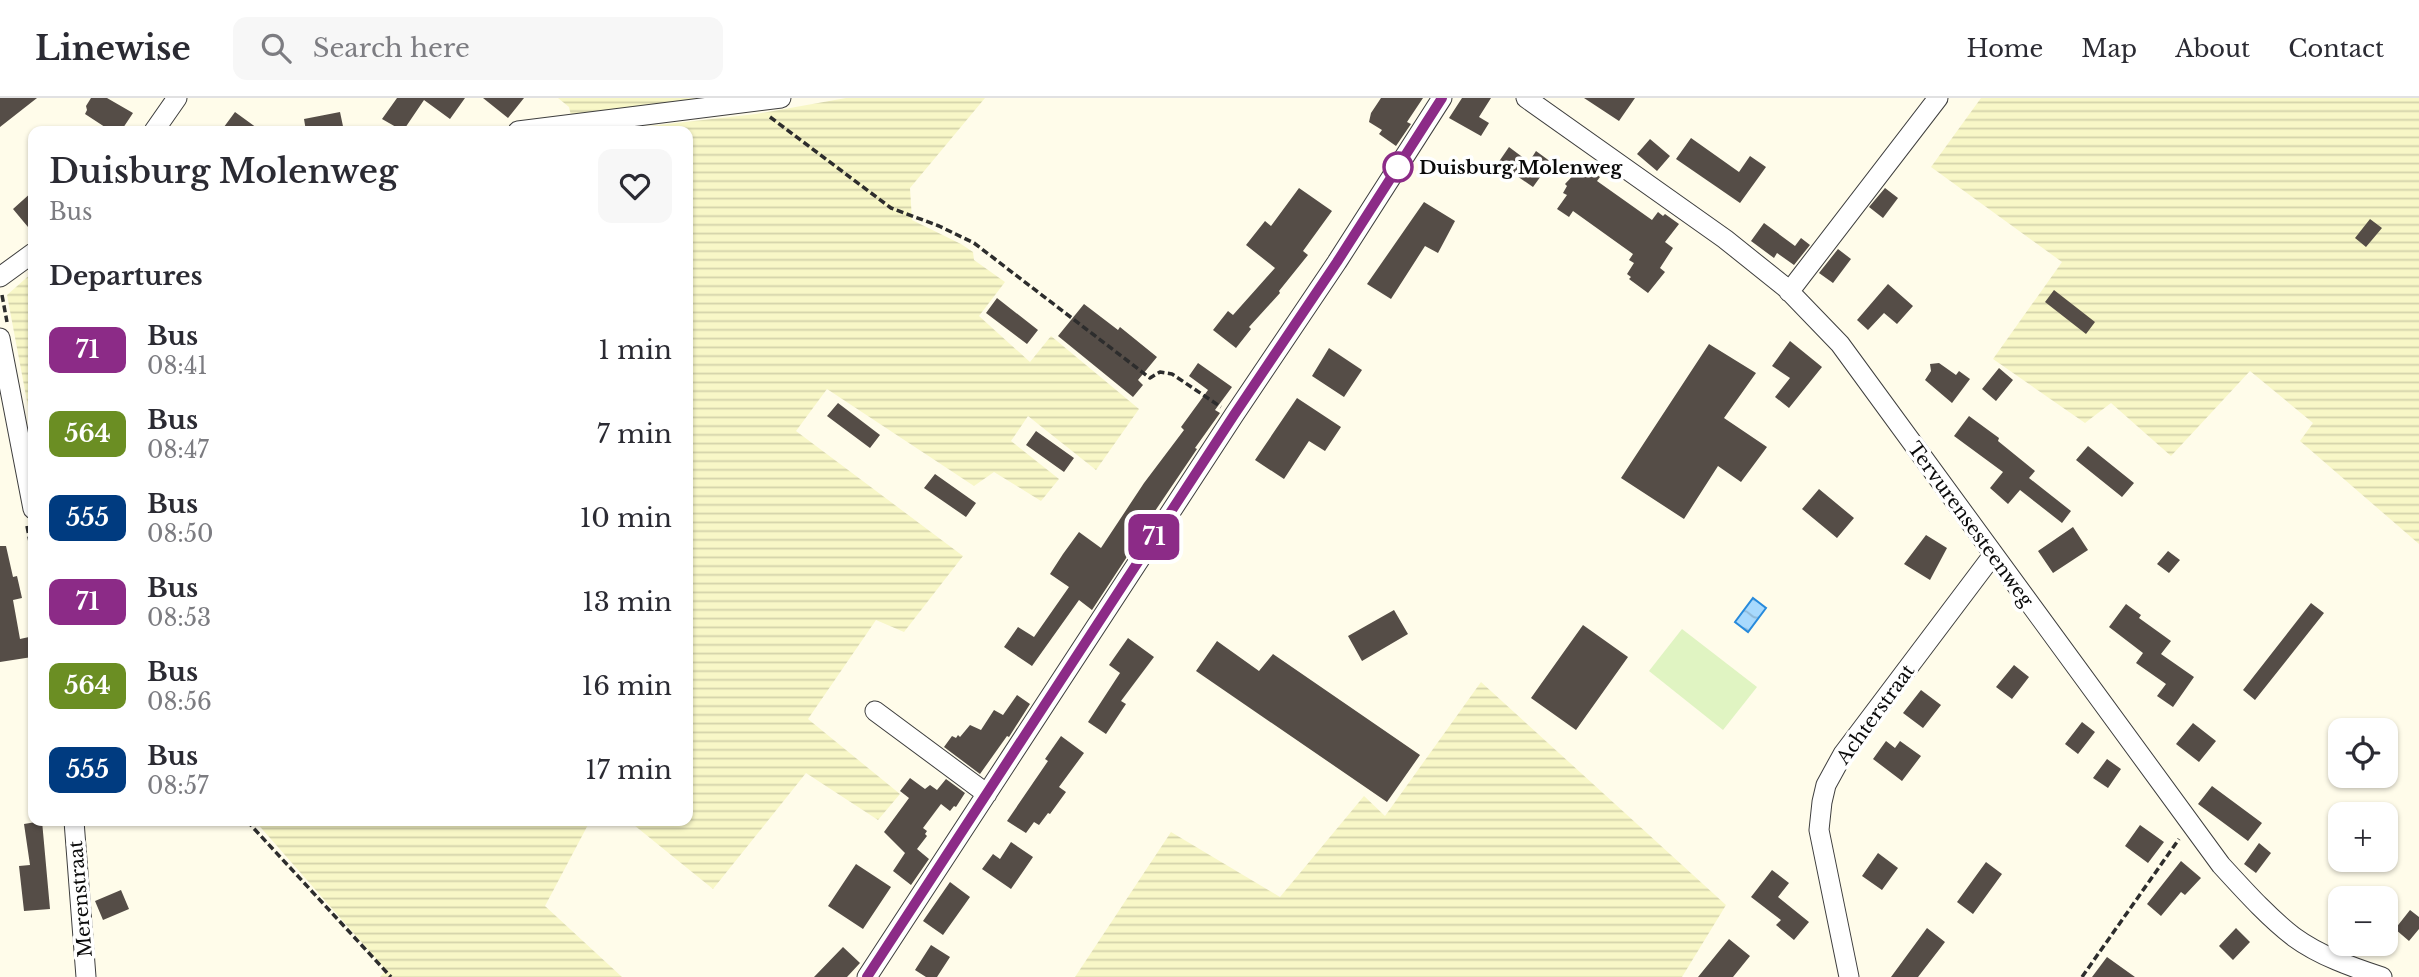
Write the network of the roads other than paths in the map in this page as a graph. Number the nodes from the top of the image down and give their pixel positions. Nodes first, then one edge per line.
1 (177, 98) edge
2 (781, 98) edge
3 (1442, 98) edge
4 (1527, 98) edge
5 (1938, 98) edge
6 (157, 126) edge
7 (559, 126) edge
8 (28, 257) edge
9 (0, 277) edge
10 (1789, 292) junction
11 (0, 338) edge
12 (28, 483) edge
13 (1993, 555) junction
14 (875, 711) dead end
15 (987, 794) junction
16 (74, 826) edge
17 (86, 977) edge
18 (867, 977) edge
19 (1849, 977) edge
20 (2382, 977) edge

1 - 6 street
2 - 7 street
3 - 15 street
4 - 10 street, Tervurensesteenweg
5 - 10 street
8 - 9 street
10 - 13 street, Tervurensesteenweg
11 - 12 street
13 - 19 street, Achterstraat
13 - 20 street, Tervurensesteenweg
14 - 15 street
15 - 18 street
16 - 17 street, Merenstraat

